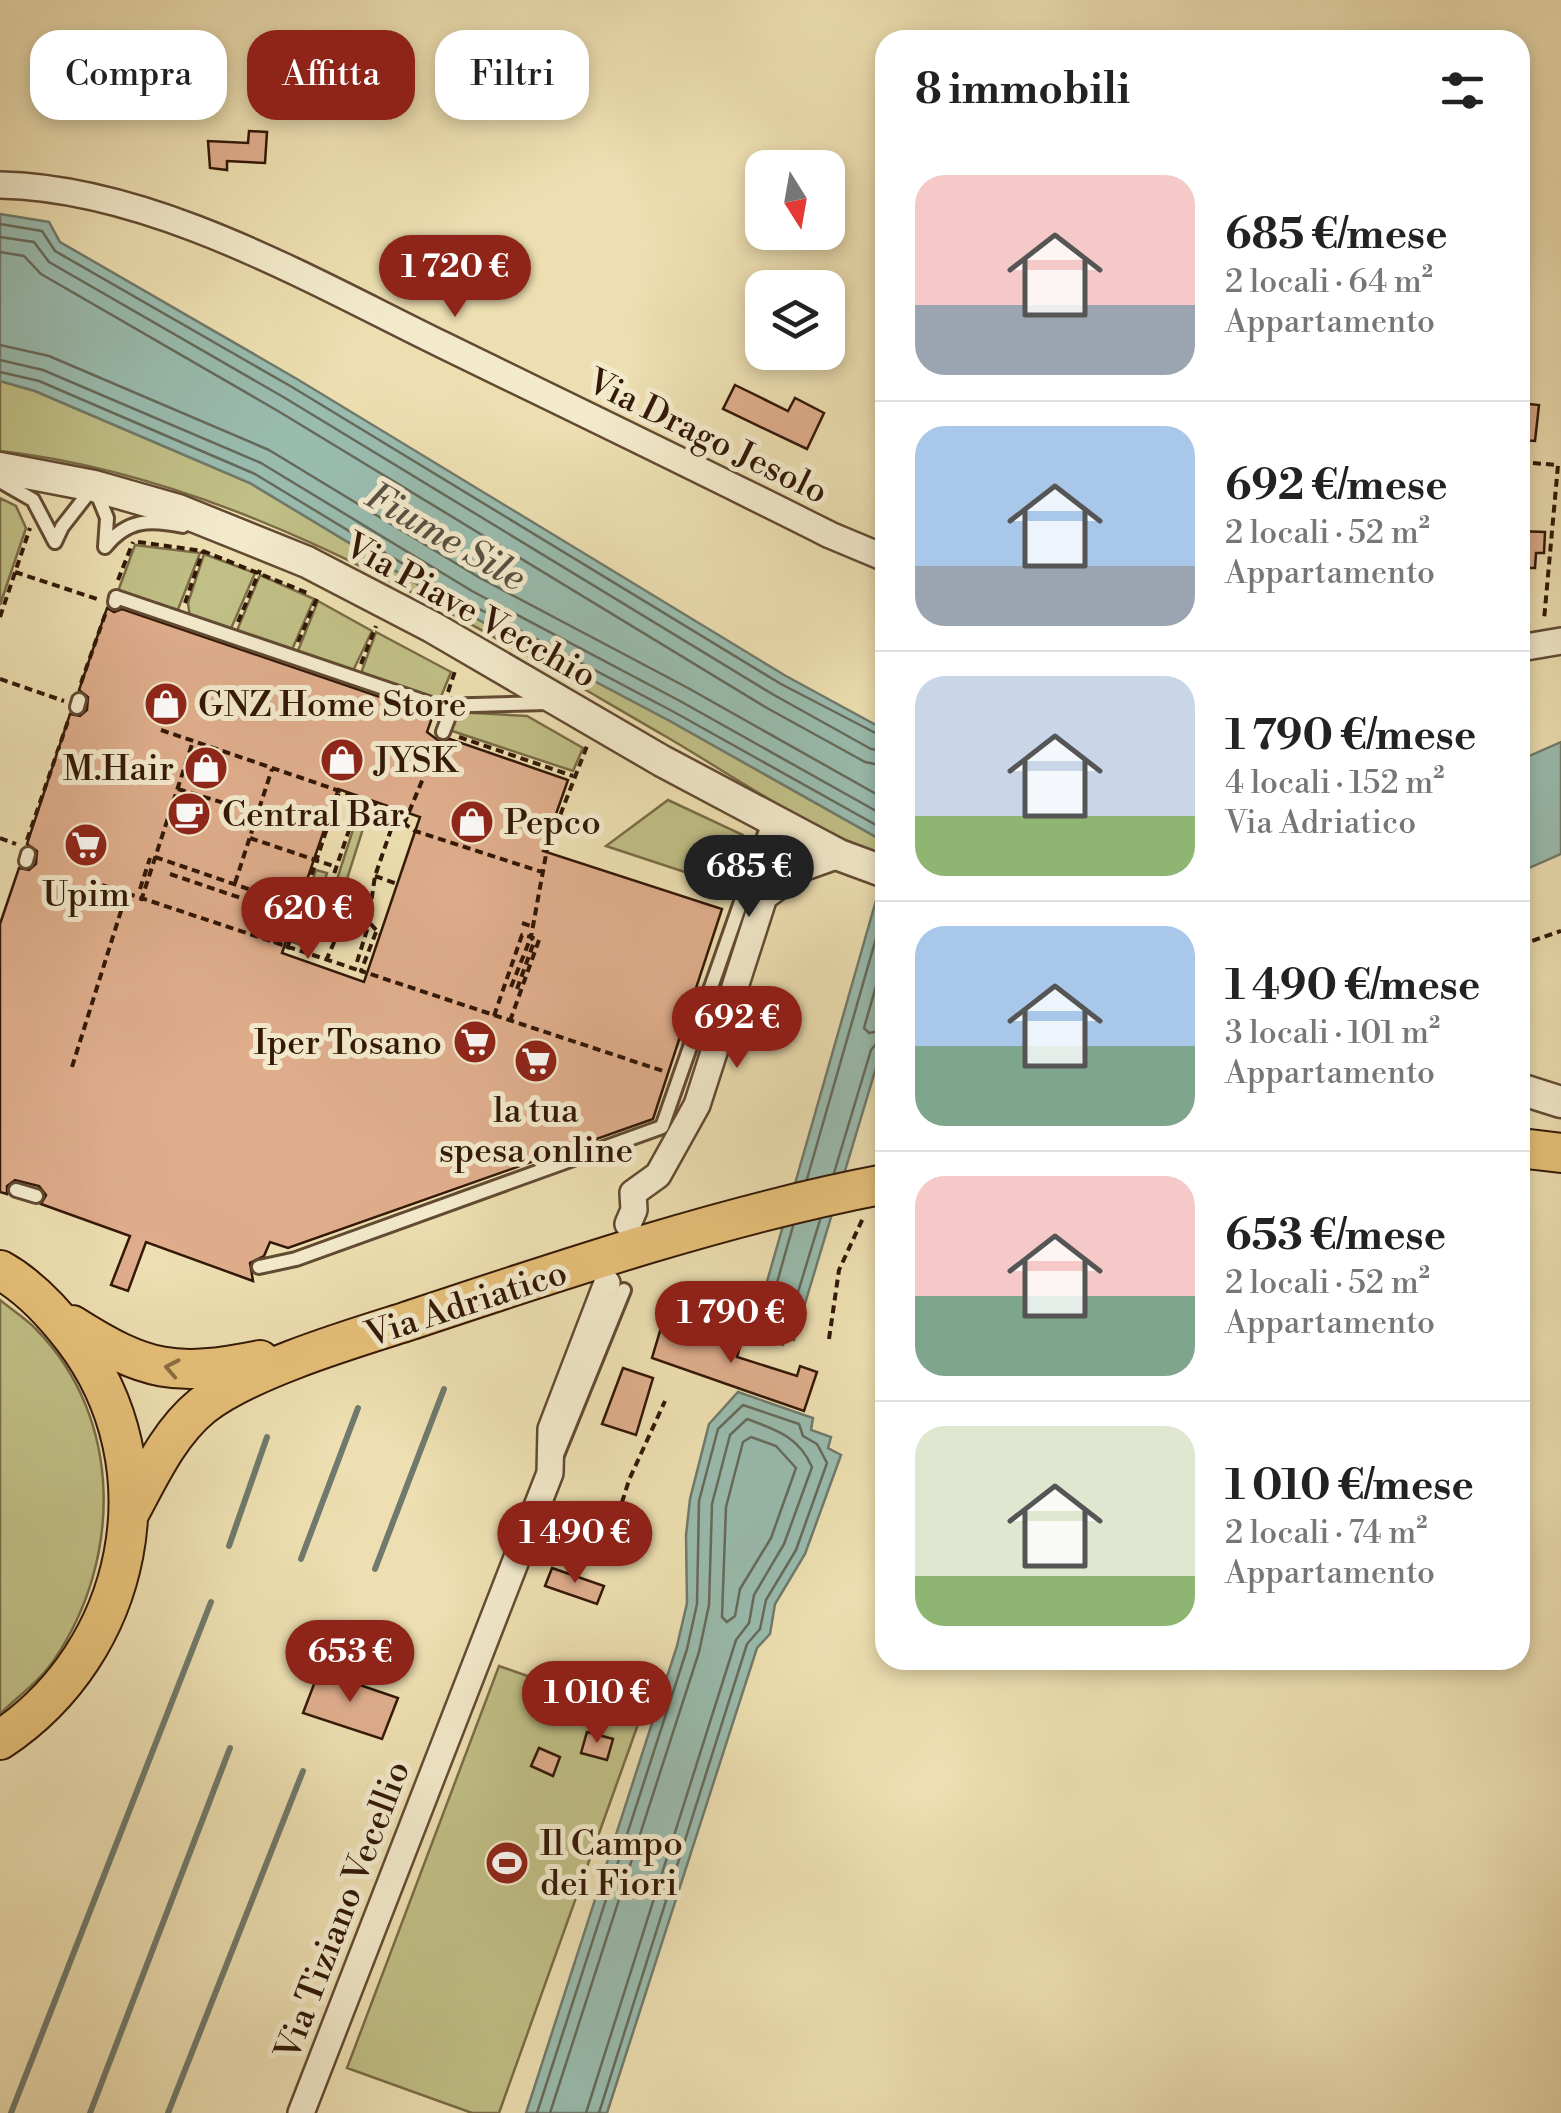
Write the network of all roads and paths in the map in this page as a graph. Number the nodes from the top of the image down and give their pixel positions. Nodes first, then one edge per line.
1 (0, 184) edge
2 (1530, 463) edge
3 (0, 468) edge
4 (0, 480) edge
5 (94, 486) junction
6 (28, 519) dead end
7 (251, 538) junction
8 (134, 541) dead end
9 (203, 550) junction
10 (875, 554) edge
11 (16, 572) junction
12 (259, 572) junction
13 (318, 597) junction
14 (112, 602) joint
15 (332, 605) dead end
16 (0, 617) edge
17 (180, 617) junction
18 (361, 620) dead end
19 (232, 635) junction
20 (1541, 645) edge
21 (292, 656) junction
22 (459, 657) junction
23 (467, 677) dead end
24 (356, 678) junction
25 (0, 679) edge
26 (565, 702) junction
27 (76, 704) dead end
28 (448, 706) junction
29 (161, 730) dead end
30 (444, 732) joint
31 (573, 738) dead end
32 (193, 741) junction
33 (432, 756) dead end
34 (273, 768) junction
35 (573, 776) junction
36 (178, 789) junction
37 (339, 791) junction
38 (360, 798) junction
39 (258, 813) junction
40 (395, 818) junction
41 (782, 823) junction
42 (404, 824) junction
43 (0, 838) edge
44 (250, 838) junction
45 (26, 854) dead end
46 (839, 855) junction
47 (152, 858) junction
48 (317, 860) junction
49 (336, 868) junction
50 (875, 868) edge
51 (545, 873) junction
52 (170, 874) dead end
53 (375, 876) junction
54 (90, 881) dead end
55 (235, 883) junction
56 (397, 884) dead end
57 (140, 889) dead end
58 (126, 894) junction
59 (764, 897) junction
60 (141, 901) junction
61 (289, 902) junction
62 (323, 905) junction
63 (302, 907) junction
64 (347, 912) junction
65 (285, 913) junction
66 (366, 919) junction
67 (522, 923) dead end
68 (534, 926) junction
69 (1561, 932) edge
70 (531, 937) junction
71 (1530, 942) edge
72 (275, 944) dead end
73 (309, 947) dead end
74 (287, 949) junction
75 (326, 961) junction
76 (357, 962) dead end
77 (361, 972) junction
78 (514, 988) dead end
79 (494, 1016) junction
80 (510, 1021) junction
81 (72, 1067) dead end
82 (680, 1077) junction
83 (1530, 1092) edge
84 (1561, 1102) edge
85 (1530, 1149) edge
86 (1561, 1152) edge
87 (868, 1187) edge
88 (16, 1190) dead end
89 (36, 1196) dead end
90 (628, 1224) dead end
91 (854, 1241) dead end
92 (259, 1267) dead end
93 (0, 1270) edge
94 (615, 1287) dead end
95 (55, 1314) junction
96 (828, 1339) dead end
97 (336, 1344) junction
98 (665, 1401) dead end
99 (130, 1512) junction
100 (519, 1551) junction
101 (0, 1740) edge
102 (301, 2113) edge

1 - 10 street, Via Drago Jesolo
2 - 20 path
3 - 5 street, Via Piave Vecchio
4 - 5 lane
5 - 7 street, Via Piave Vecchio
5 - 7 lane
6 - 11 path
7 - 22 street, Via Piave Vecchio
8 - 9 path
9 - 12 path
9 - 17 path
11 - 14 path
11 - 16 path
12 - 13 path
12 - 19 path
13 - 15 path
13 - 21 path
14 - 17 lane
17 - 19 lane
18 - 24 path
19 - 21 lane
21 - 24 lane
22 - 23 path
22 - 26 street, Via Piave Vecchio
22 - 28 path
24 - 28 lane
25 - 27 path
26 - 28 lane
26 - 41 street, Via Piave Vecchio
28 - 30 lane
29 - 32 path
30 - 35 path
31 - 35 path
32 - 34 path
32 - 36 path
33 - 42 path
34 - 37 path
34 - 39 path
35 - 51 path
36 - 39 path
36 - 47 path
37 - 38 path
37 - 48 path
38 - 40 path
38 - 49 path
39 - 44 path
40 - 42 path
40 - 53 path
41 - 46 street, Via Piave Vecchio
41 - 59 street
41 - 82 lane
42 - 51 path
43 - 45 path
44 - 48 path
44 - 55 path
46 - 50 street, Via Piave Vecchio
46 - 59 street
47 - 55 path
47 - 57 path
47 - 60 path
48 - 49 path
48 - 63 path
49 - 62 path
51 - 68 path
52 - 65 path
53 - 56 path
53 - 66 path
54 - 58 path
55 - 61 path
58 - 60 path
58 - 81 path
59 - 90 street
60 - 74 path
61 - 63 path
61 - 65 path
62 - 64 path
62 - 73 path
63 - 74 path
64 - 66 path
64 - 75 path
65 - 72 path
66 - 76 path
66 - 77 path
67 - 68 path
68 - 70 path
69 - 71 path
70 - 78 path
70 - 79 path
70 - 80 path
74 - 75 path
75 - 77 path
77 - 79 path
79 - 80 path
80 - 82 path
82 - 92 lane
83 - 84 street
85 - 86 main road
87 - 97 main road, Via Adriatico
88 - 89 lane
91 - 96 path
93 - 95 main road
94 - 100 street, Via Tiziano Vecellio
97 -> 95 main road, Via Adriatico
95 - 99 main road
97 - 99 main road, Via Adriatico
98 - 100 path
99 - 101 main road
100 - 102 street, Via Tiziano Vecellio

